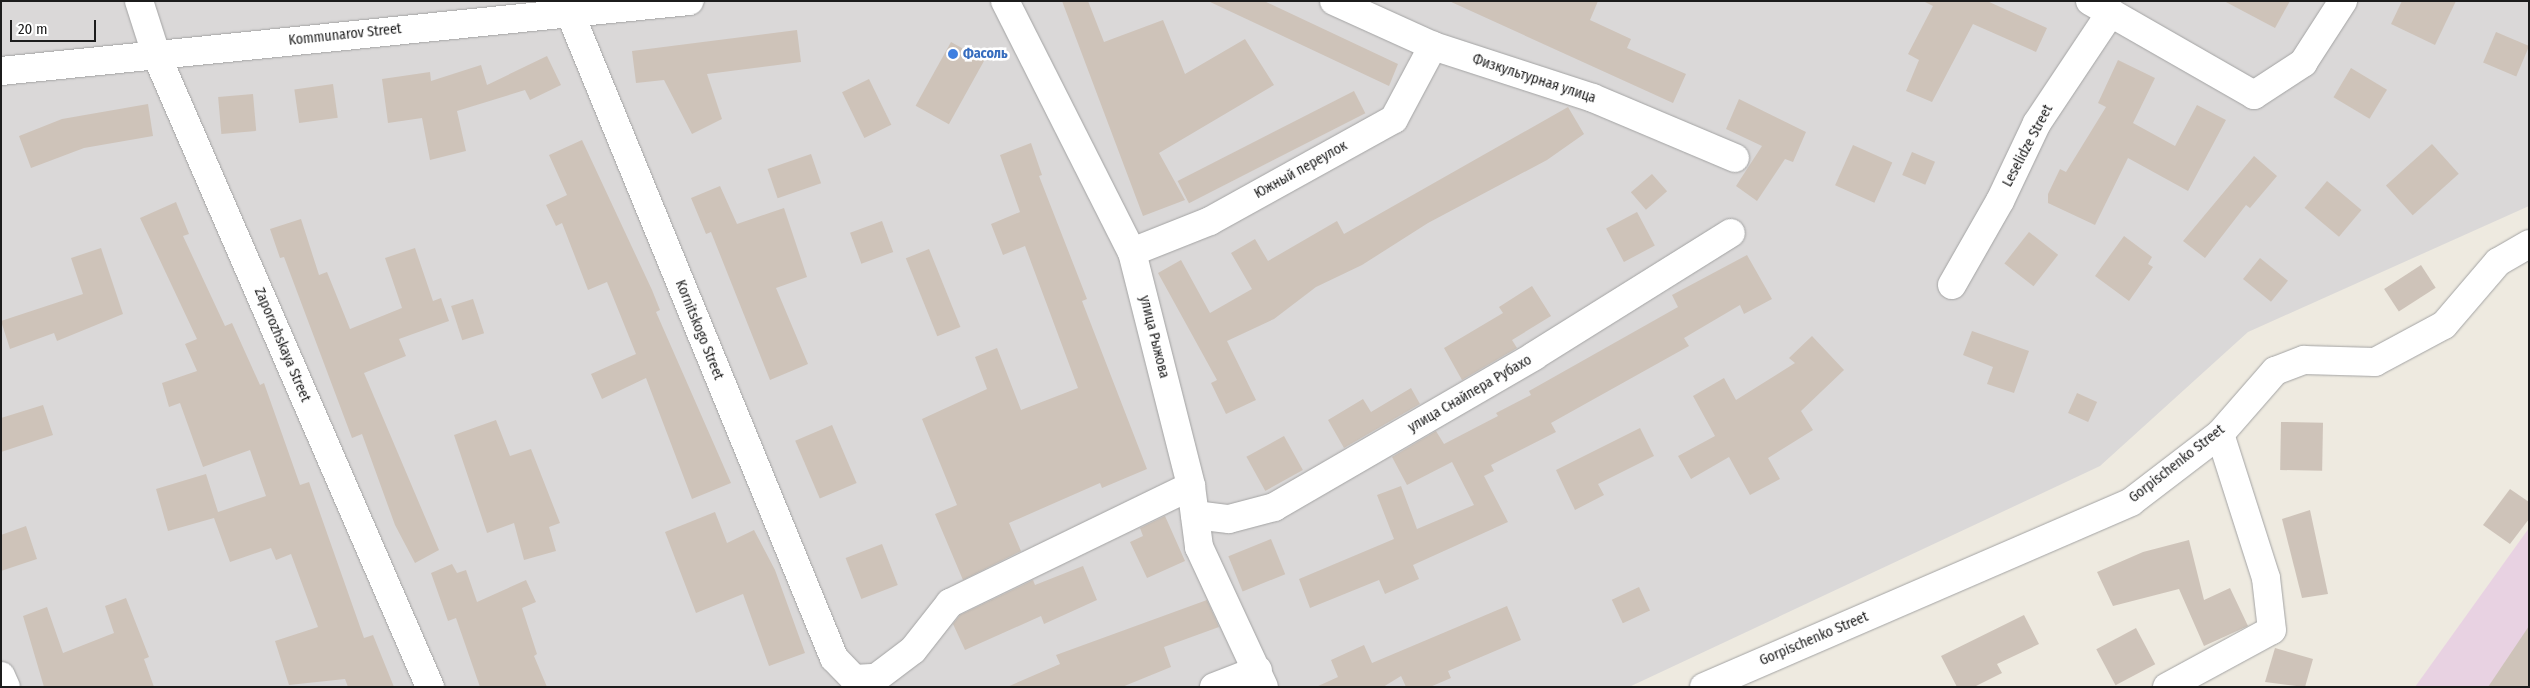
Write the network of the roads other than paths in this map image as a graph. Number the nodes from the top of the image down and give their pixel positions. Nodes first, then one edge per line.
1 (140, 1) edge
2 (689, 1) edge
3 (1005, 1) edge
4 (1334, 1) edge
5 (2343, 1) edge
6 (567, 7) edge
7 (2101, 7) edge
8 (1433, 46) junction
9 (156, 54) junction
10 (1, 71) edge
11 (1735, 158) dead end
12 (1731, 233) dead end
13 (2529, 244) edge
14 (1132, 252) junction
15 (1952, 284) dead end
16 (2220, 434) junction
17 (1191, 486) junction
18 (1195, 515) junction
19 (1, 676) edge
20 (1261, 679) edge
21 (6, 687) edge
22 (430, 687) edge
23 (1214, 687) edge
24 (1704, 687) edge
25 (2167, 687) edge

1 - 9 street, Zaporozhskaya Street
2 - 6 street, Kommunarov Street
3 - 14 street, улица Рыжова
4 - 8 street, Физкультурная улица
5 - 7 street, Leselidze Street
6 - 9 street, Kommunarov Street
6 - 17 street, Kornitskogo Street
7 - 15 street, Leselidze Street
8 - 11 street, Физкультурная улица
8 - 14 street, Южный переулок
9 - 10 street, Kommunarov Street
9 - 22 street, Zaporozhskaya Street
12 - 18 street, улица Снайпера Рубахо
13 - 16 street, Gorpischenko Street
14 - 17 street, улица Рыжова
16 - 24 street, Gorpischenko Street
16 - 25 street
17 - 18 street, улица Рыжова
18 - 20 street, улица Рыжова
19 - 21 street
20 - 23 street

